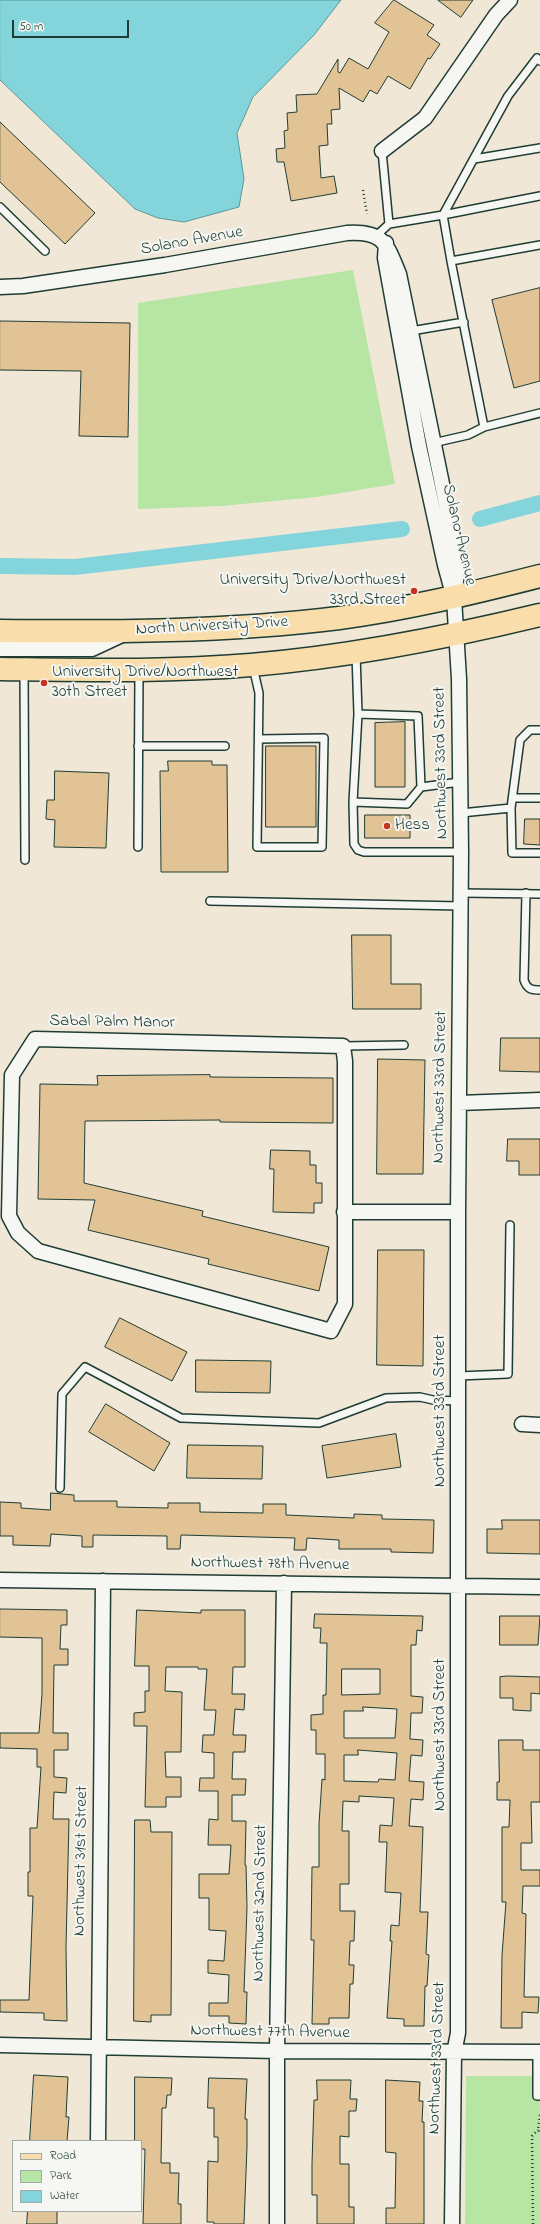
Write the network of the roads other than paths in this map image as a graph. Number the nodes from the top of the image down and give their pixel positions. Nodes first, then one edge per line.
1 (510, 0) edge
2 (540, 60) edge
3 (540, 148) edge
4 (382, 150) joint
5 (474, 159) junction
6 (540, 196) edge
7 (0, 207) edge
8 (443, 215) junction
9 (390, 224) junction
10 (381, 239) junction
11 (540, 245) edge
12 (46, 252) dead end
13 (451, 261) junction
14 (0, 287) edge
15 (464, 322) junction
16 (411, 331) junction
17 (540, 413) edge
18 (484, 427) junction
19 (433, 443) junction
20 (540, 576) edge
21 (454, 598) junction
22 (540, 615) edge
23 (0, 631) edge
24 (128, 632) junction
25 (457, 635) junction
26 (0, 649) edge
27 (356, 652) junction
28 (252, 665) junction
29 (0, 669) edge
30 (24, 670) junction
31 (139, 671) junction
32 (358, 714) junction
33 (540, 730) edge
34 (259, 739) junction
35 (138, 746) junction
36 (225, 746) dead end
37 (460, 782) junction
38 (420, 787) junction
39 (513, 798) junction
40 (540, 798) edge
41 (353, 802) junction
42 (511, 808) junction
43 (461, 812) junction
44 (138, 847) dead end
45 (462, 852) junction
46 (540, 853) edge
47 (25, 860) dead end
48 (526, 893) junction
49 (540, 894) edge
50 (461, 899) junction
51 (210, 901) dead end
52 (540, 990) edge
53 (404, 1045) dead end
54 (343, 1046) junction
55 (540, 1100) edge
56 (459, 1103) junction
57 (344, 1212) junction
58 (458, 1212) junction
59 (510, 1225) dead end
60 (458, 1376) junction
61 (458, 1401) junction
62 (522, 1424) dead end
63 (540, 1424) edge
64 (60, 1488) dead end
65 (0, 1580) edge
66 (103, 1581) junction
67 (284, 1583) junction
68 (459, 1586) junction
69 (540, 1587) edge
70 (0, 2045) edge
71 (99, 2049) junction
72 (277, 2051) junction
73 (539, 2052) edge
74 (454, 2053) junction
75 (540, 2096) edge
76 (98, 2140) edge
77 (277, 2224) edge
78 (452, 2224) edge

1 - 4 street
2 - 5 lane
3 - 5 lane
4 - 9 lane
5 - 8 lane
6 - 8 lane
7 - 12 lane
8 - 9 lane
8 - 13 lane
9 - 10 lane
10 - 14 street, Solano Avenue
10 - 16 street, Solano Avenue
10 - 21 street, Solano Avenue
11 - 13 lane
13 - 15 lane
15 - 16 lane
15 - 18 lane
16 - 19 street, Solano Avenue
17 - 18 lane
18 - 19 lane
19 - 21 street, Solano Avenue
20 - 21 main road, North University Drive
21 - 24 main road, North University Drive
21 - 25 street, Northwest 33rd Street
22 - 25 main road
23 - 24 main road, North University Drive
24 - 26 street
25 - 27 main road
25 - 37 street, Northwest 33rd Street
27 - 28 main road
27 - 32 lane
28 - 31 main road
28 - 34 lane
29 - 30 main road
30 - 31 main road
30 - 47 lane
31 - 35 lane
32 - 38 lane
32 - 41 lane
33 - 39 lane
34 - 34 lane
35 - 36 lane
35 - 44 lane
37 - 38 lane
37 - 43 street, Northwest 33rd Street
38 - 41 lane
39 - 40 lane
39 - 42 lane
41 - 45 lane
42 - 43 lane
42 - 46 lane
43 - 45 street, Northwest 33rd Street
45 - 50 street, Northwest 33rd Street
48 - 49 lane
48 - 50 lane
48 - 52 lane
50 - 51 lane
50 - 56 street, Northwest 33rd Street
53 - 54 lane
54 - 57 street, Sabal Palm Manor
54 - 57 street, Sabal Palm Manor
55 - 56 street
56 - 58 street, Northwest 33rd Street
57 - 58 street
58 - 60 street, Northwest 33rd Street
59 - 60 lane
60 - 61 street, Northwest 33rd Street
61 - 64 lane
61 - 68 street, Northwest 33rd Street
62 - 63 street
65 - 66 street, Northwest 78th Avenue
66 - 67 street, Northwest 78th Avenue
66 - 71 street, Northwest 31st Street
67 - 68 street, Northwest 78th Avenue
67 - 72 street, Northwest 32nd Street
68 - 69 street, Northwest 78th Avenue
68 - 74 street, Northwest 33rd Street
70 - 71 street, Northwest 77th Avenue
71 - 72 street, Northwest 77th Avenue
71 - 76 street, Northwest 31st Street
72 - 74 street, Northwest 77th Avenue
72 - 77 street, Northwest 32nd Street
73 - 74 street, Northwest 77th Avenue
73 - 75 lane
74 - 78 street, Northwest 33rd Street

